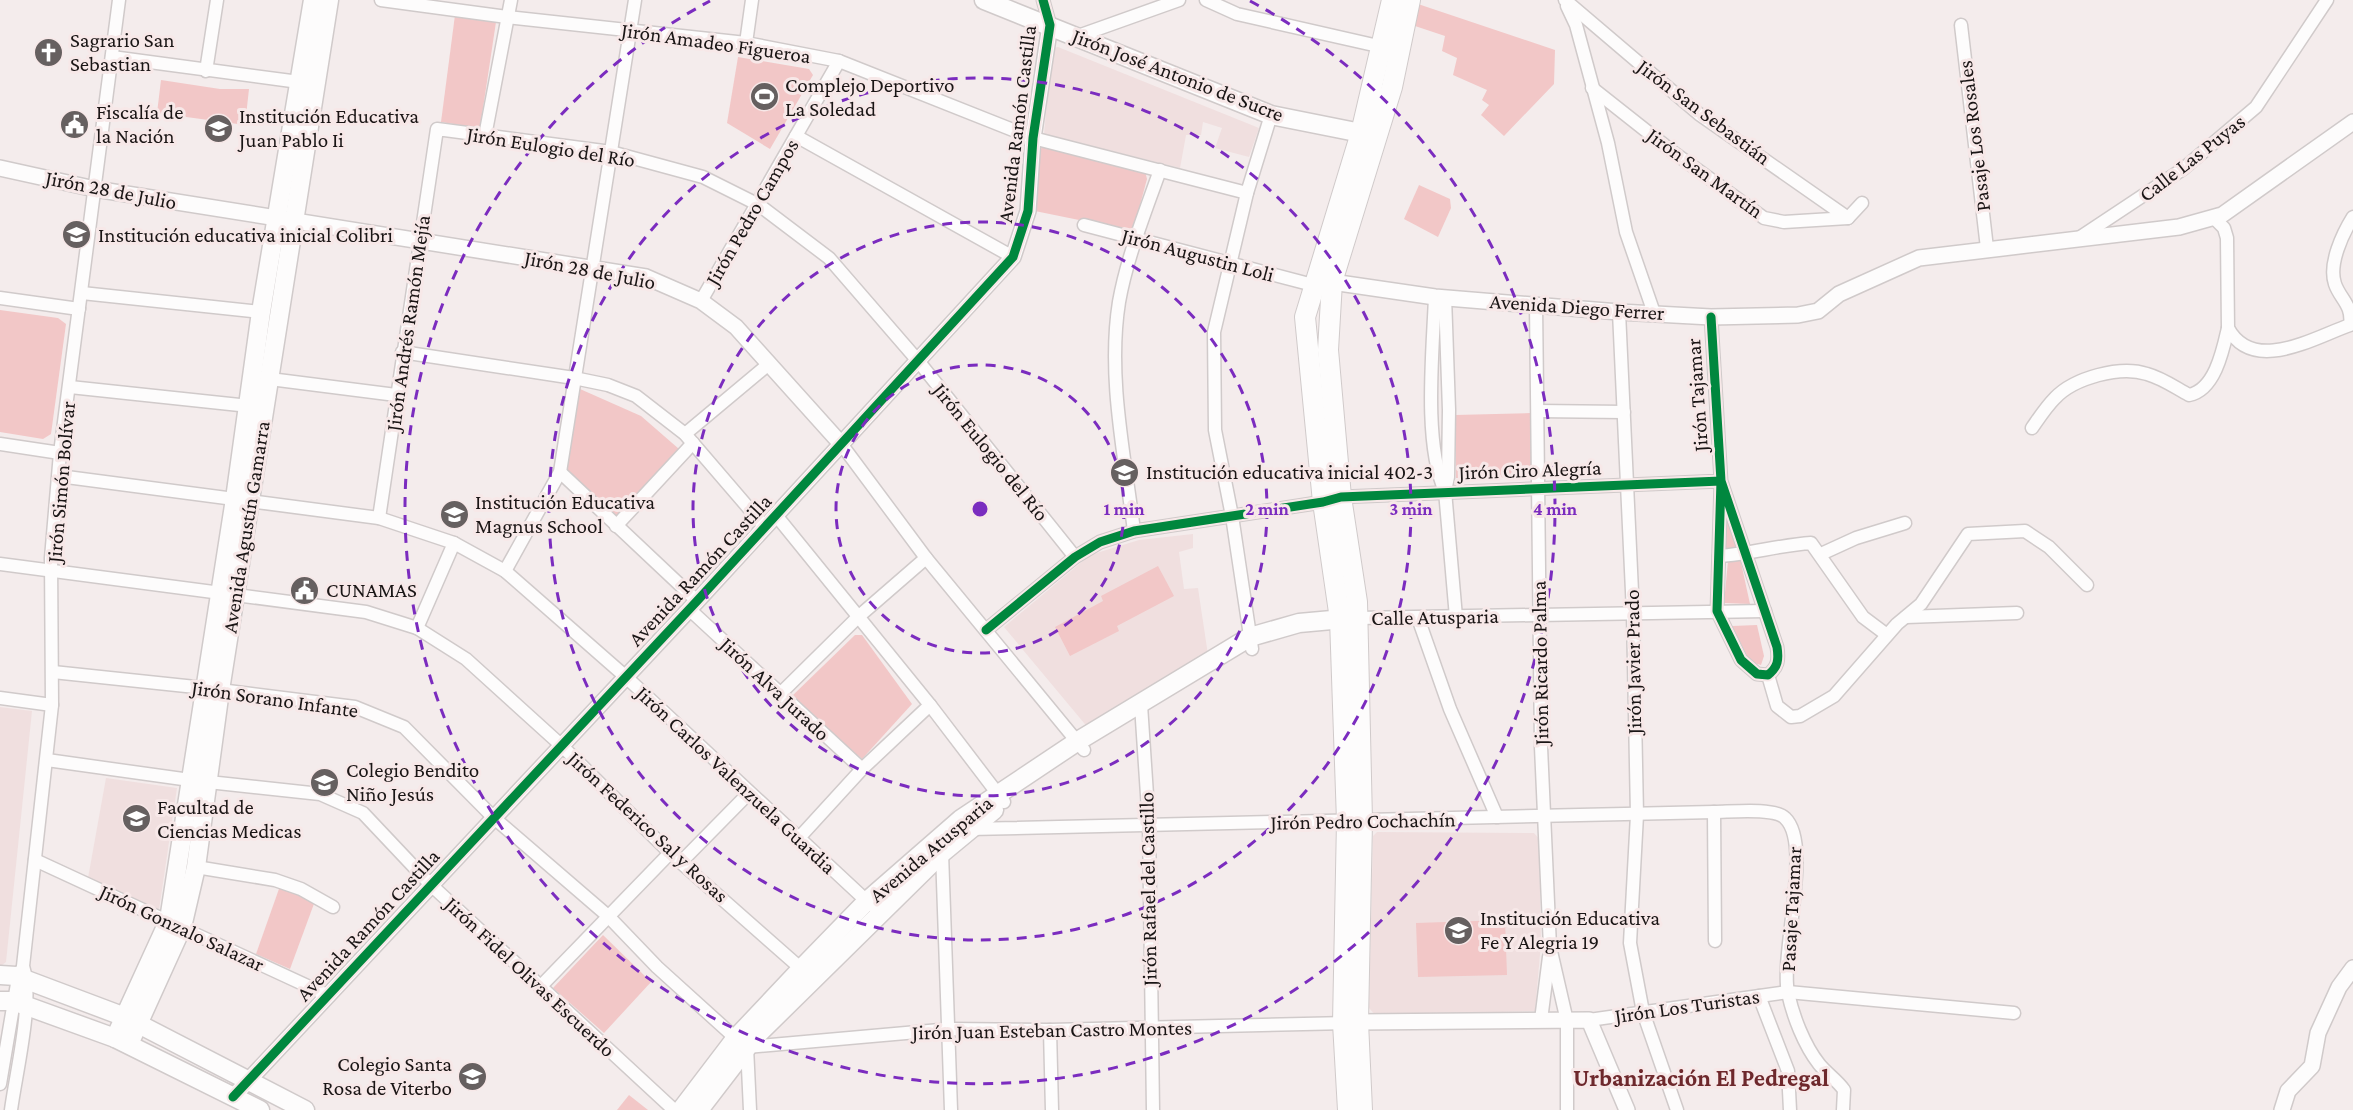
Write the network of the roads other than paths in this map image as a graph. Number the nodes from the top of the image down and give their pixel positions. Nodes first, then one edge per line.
1 (119, 0) edge
2 (217, 0) edge
3 (313, 0) edge
4 (329, 0) edge
5 (381, 0) edge
6 (511, 0) edge
7 (635, 0) edge
8 (752, 0) edge
9 (984, 0) edge
10 (1043, 0) edge
11 (1179, 0) edge
12 (1206, 0) edge
13 (1392, 0) edge
14 (1410, 0) edge
15 (1564, 0) edge
16 (2327, 0) edge
17 (507, 17) junction
18 (1961, 25) dead end
19 (1050, 26) junction
20 (630, 30) junction
21 (1078, 36) junction
22 (746, 43) junction
23 (1391, 49) junction
24 (112, 57) junction
25 (839, 61) junction
26 (207, 71) junction
27 (299, 82) junction
28 (1592, 88) junction
29 (1271, 115) junction
30 (2353, 122) edge
31 (436, 129) joint
32 (485, 136) junction
33 (796, 136) junction
34 (1368, 137) junction
35 (1033, 138) junction
36 (611, 152) junction
37 (0, 168) edge
38 (1160, 170) junction
39 (95, 189) junction
40 (1247, 193) junction
41 (1862, 203) dead end
42 (759, 205) junction
43 (2213, 217) junction
44 (2353, 217) edge
45 (1848, 218) junction
46 (286, 220) junction
47 (1084, 225) dead end
48 (1136, 238) junction
49 (2079, 238) junction
50 (419, 240) junction
51 (1988, 248) junction
52 (1013, 257) junction
53 (1229, 265) junction
54 (592, 267) junction
55 (1322, 284) junction
56 (82, 293) junction
57 (1440, 297) junction
58 (0, 298) edge
59 (701, 301) junction
60 (1536, 304) junction
61 (79, 309) junction
62 (261, 312) junction
63 (1619, 312) junction
64 (1654, 313) junction
65 (1710, 317) junction
66 (2352, 324) edge
67 (2228, 328) junction
68 (402, 352) junction
69 (919, 362) junction
70 (770, 363) junction
71 (574, 378) junction
72 (270, 379) junction
73 (70, 387) junction
74 (396, 395) junction
75 (249, 406) junction
76 (1538, 411) junction
77 (1624, 412) junction
78 (2032, 428) dead end
79 (689, 438) junction
80 (0, 444) edge
81 (842, 444) junction
82 (60, 453) junction
83 (560, 472) junction
84 (59, 476) junction
85 (1721, 481) junction
86 (1628, 486) junction
87 (1537, 487) junction
88 (1445, 491) junction
89 (1332, 499) junction
90 (242, 500) junction
91 (776, 514) junction
92 (1232, 516) junction
93 (379, 518) junction
94 (1905, 523) dead end
95 (616, 526) junction
96 (764, 526) junction
97 (1134, 531) junction
98 (454, 543) junction
99 (1821, 554) junction
100 (1747, 555) junction
101 (1075, 556) junction
102 (1719, 556) junction
103 (926, 558) junction
104 (0, 564) edge
105 (505, 571) junction
106 (52, 572) junction
107 (2087, 585) dead end
108 (227, 595) junction
109 (693, 605) junction
110 (1717, 611) junction
111 (1765, 611) junction
112 (1633, 613) junction
113 (2017, 613) dead end
114 (1539, 615) junction
115 (858, 616) junction
116 (1906, 616) junction
117 (1456, 617) junction
118 (1418, 618) junction
119 (1348, 619) junction
120 (417, 628) junction
121 (986, 630) junction
122 (1887, 635) junction
123 (1251, 643) junction
124 (53, 672) junction
125 (1763, 675) junction
126 (626, 677) junction
127 (213, 689) junction
128 (780, 694) junction
129 (0, 698) edge
130 (52, 705) junction
131 (930, 705) junction
132 (1141, 710) junction
133 (1081, 745) junction
134 (562, 746) junction
135 (47, 760) junction
136 (862, 769) junction
137 (199, 781) junction
138 (749, 793) junction
139 (1001, 798) junction
140 (1714, 812) junction
141 (1770, 812) joint
142 (1637, 815) junction
143 (1546, 816) junction
144 (493, 817) junction
145 (1497, 818) junction
146 (1354, 821) junction
147 (965, 824) junction
148 (1149, 825) junction
149 (798, 839) junction
150 (937, 848) junction
151 (670, 853) junction
152 (35, 860) junction
153 (681, 862) junction
154 (196, 867) junction
155 (430, 884) junction
156 (874, 907) junction
157 (333, 908) dead end
158 (608, 916) junction
159 (176, 923) junction
160 (1715, 941) dead end
161 (1550, 947) junction
162 (2353, 968) edge
163 (17, 974) edge
164 (808, 974) junction
165 (540, 987) junction
166 (1788, 992) junction
167 (329, 996) junction
168 (1759, 996) junction
169 (13, 1003) edge
170 (1643, 1012) junction
171 (2014, 1013) dead end
172 (132, 1020) junction
173 (1541, 1020) junction
174 (1589, 1020) junction
175 (1567, 1021) junction
176 (1351, 1023) junction
177 (1151, 1028) junction
178 (951, 1029) junction
179 (1050, 1030) junction
180 (122, 1041) junction
181 (741, 1043) junction
182 (246, 1081) junction
183 (0, 1084) edge
184 (232, 1097) junction
185 (13, 1109) edge
186 (260, 1110) edge
187 (304, 1110) edge
188 (674, 1110) edge
189 (681, 1110) edge
190 (699, 1110) edge
191 (750, 1110) edge
192 (951, 1110) edge
193 (1052, 1110) edge
194 (1153, 1110) edge
195 (1348, 1110) edge
196 (1362, 1110) edge
197 (1568, 1110) edge
198 (1627, 1110) edge
199 (1677, 1110) edge
200 (1790, 1110) edge
201 (1843, 1110) edge
202 (2282, 1110) edge

1 - 24 street, Jirón Simón Bolívar
2 - 26 street
3 - 27 main road, Avenida Agustín Gamarra
4 - 46 main road, Avenida Agustín Gamarra
5 - 17 street, Jirón Amadeo Figueroa
6 - 17 street
7 - 20 street
8 - 22 street
9 - 19 main road, Jirón José Antonio de Sucre
10 - 19 street, Avenida Ramón Castilla
11 - 21 street
12 - 23 street
13 - 23 main road
14 - 23 main road
15 - 28 street
15 - 45 street, Jirón San Sebastián
16 - 49 street, Calle Las Puyas
17 - 20 street, Jirón Amadeo Figueroa
17 - 32 street
18 - 51 street, Pasaje Los Rosales
19 - 21 main road, Jirón José Antonio de Sucre
19 - 35 street, Avenida Ramón Castilla
20 - 22 street, Jirón Amadeo Figueroa
20 - 36 street
21 - 29 main road, Jirón José Antonio de Sucre
22 - 25 street, Jirón Amadeo Figueroa
23 - 34 main road
24 - 26 street
24 - 39 street, Jirón Simón Bolívar
25 - 33 street, Jirón Pedro Campos
25 - 35 street, Jirón Amadeo Figueroa
26 - 27 street
27 - 46 main road, Avenida Agustín Gamarra
28 - 45 street, Jirón San Martín
28 - 64 street
29 - 34 main road, Jirón José Antonio de Sucre
29 - 40 street
30 - 43 street, Avenida Diego Ferrer
31 - 32 street, Jirón Eulogio del Río
31 - 50 street, Jirón Andrés Ramón Mejía
32 - 36 street, Jirón Eulogio del Río
33 - 42 street, Jirón Pedro Campos
33 - 52 street
34 - 55 main road
35 - 38 street, Jirón Amadeo Figueroa
35 - 52 street, Avenida Ramón Castilla
36 - 42 street, Jirón Eulogio del Río
36 - 54 street
37 - 39 street, Jirón 28 de Julio
38 - 40 street, Jirón Amadeo Figueroa
38 - 48 street
39 - 46 street, Jirón 28 de Julio
39 - 56 street, Jirón Simón Bolívar
40 - 53 street
41 - 45 street
42 - 59 street, Jirón Pedro Campos
42 - 69 street, Jirón Eulogio del Río
43 - 49 street, Avenida Diego Ferrer
43 - 67 street
44 - 66 street
46 - 50 street, Jirón 28 de Julio
46 - 62 main road, Avenida Agustín Gamarra
46 - 72 main road, Avenida Agustín Gamarra
47 - 48 street, Jirón Augustin Loli
48 - 53 street, Jirón Augustin Loli
48 - 97 street
49 - 51 street, Avenida Diego Ferrer
50 - 54 street, Jirón 28 de Julio
50 - 68 street, Jirón Andrés Ramón Mejía
51 - 65 street, Avenida Diego Ferrer
52 - 69 street, Avenida Ramón Castilla
53 - 55 street, Jirón Augustin Loli
53 - 92 street
54 - 59 street, Jirón 28 de Julio
54 - 71 street
55 - 57 street, Avenida Diego Ferrer
55 - 89 main road
56 - 61 street, Jirón Simón Bolívar
56 - 62 street
57 - 60 street, Avenida Diego Ferrer
57 - 88 street
58 - 61 street
59 - 70 street, Jirón 28 de Julio
60 - 63 street, Avenida Diego Ferrer
60 - 76 street, Jirón Ricardo Palma
61 - 73 street, Jirón Simón Bolívar
62 - 75 main road, Avenida Agustín Gamarra
63 - 64 street, Avenida Diego Ferrer
63 - 77 street, Jirón Javier Prado
64 - 65 street, Avenida Diego Ferrer
65 - 85 street, Jirón Tajamar
66 - 67 street
67 - 78 street
68 - 71 street
68 - 74 street, Jirón Andrés Ramón Mejía
69 - 81 street, Avenida Ramón Castilla
69 - 101 street, Jirón Eulogio del Río
70 - 79 street
70 - 81 street, Jirón 28 de Julio
71 - 79 street
71 - 83 street
72 - 74 street
72 - 90 main road, Avenida Agustín Gamarra
73 - 75 street
73 - 82 street, Jirón Simón Bolívar
74 - 93 street, Jirón Andrés Ramón Mejía
75 - 90 main road, Avenida Agustín Gamarra
76 - 77 street
76 - 87 street, Jirón Ricardo Palma
77 - 86 street, Jirón Javier Prado
79 - 95 street
79 - 96 street
80 - 82 street
81 - 91 street, Avenida Ramón Castilla
81 - 103 street, Jirón 28 de Julio
82 - 84 street, Jirón Simón Bolívar
83 - 95 street, Jirón Alva Jurado
83 - 105 street
84 - 90 street, Jirón Carlos Valenzuela Guardia
84 - 106 street, Jirón Simón Bolívar
85 - 86 street, Jirón Ciro Alegría
85 - 100 street
85 - 102 street, Jirón Tajamar
86 - 87 street, Jirón Ciro Alegría
86 - 112 street, Jirón Javier Prado
87 - 88 street, Jirón Ciro Alegría
87 - 114 street, Jirón Ricardo Palma
88 - 89 street, Jirón Ciro Alegría
88 - 117 street
89 - 92 street, Jirón Ciro Alegría
89 - 119 main road
90 - 93 street, Jirón Carlos Valenzuela Guardia
90 - 108 main road, Avenida Agustín Gamarra
91 - 96 street, Avenida Ramón Castilla
91 - 115 street
92 - 97 street, Jirón Ciro Alegría
92 - 123 street
93 - 98 street, Jirón Carlos Valenzuela Guardia
94 - 99 street
95 - 109 street, Jirón Alva Jurado
96 - 109 street, Avenida Ramón Castilla
97 - 101 street, Jirón Ciro Alegría
98 - 105 street, Jirón Carlos Valenzuela Guardia
98 - 120 street
99 - 100 street
99 - 122 street
100 - 102 street
100 - 111 street
101 - 121 street, Jirón Ciro Alegría
102 - 110 street, Jirón Tajamar
103 - 115 street
103 - 121 street, Jirón 28 de Julio
104 - 106 street, Jirón Federico Sal y Rosas
105 - 126 street, Jirón Carlos Valenzuela Guardia
106 - 108 street, Jirón Federico Sal y Rosas
106 - 124 street, Jirón Simón Bolívar
107 - 116 street
108 - 120 street, Jirón Federico Sal y Rosas
108 - 127 main road, Avenida Agustín Gamarra
109 - 126 street, Avenida Ramón Castilla
109 - 128 street, Jirón Alva Jurado
110 - 111 street, Calle Atusparia
110 - 112 street, Calle Atusparia
110 - 125 street, Jirón Tajamar
111 - 125 street
112 - 114 street, Calle Atusparia
112 - 142 street, Jirón Javier Prado
113 - 116 street
114 - 117 street, Calle Atusparia
114 - 143 street, Jirón Ricardo Palma
115 - 128 street
115 - 131 street
116 - 122 street
117 - 118 street, Calle Atusparia
118 - 119 street, Calle Atusparia
118 - 145 street
119 - 123 main road, Avenida Atusparia
119 - 146 main road
120 - 134 street, Jirón Federico Sal y Rosas
121 - 133 street, Jirón 28 de Julio
122 - 125 street
123 - 132 main road, Avenida Atusparia
124 - 127 street, Jirón Sorano Infante
124 - 130 street, Jirón Simón Bolívar
126 - 134 street, Avenida Ramón Castilla
126 - 138 street, Jirón Carlos Valenzuela Guardia
127 - 137 main road, Avenida Agustín Gamarra
127 - 144 street, Jirón Sorano Infante
128 - 136 street, Jirón Alva Jurado
129 - 130 street
130 - 135 street, Jirón Simón Bolívar
131 - 136 street
131 - 139 street
132 - 133 main road, Avenida Atusparia
132 - 148 street, Jirón Rafael del Castillo
133 - 139 main road, Avenida Atusparia
134 - 144 street, Avenida Ramón Castilla
134 - 151 street, Jirón Federico Sal y Rosas
135 - 137 street, Jirón Fidel Olivas Escuerdo
135 - 152 street, Jirón Simón Bolívar
136 - 149 street
137 - 154 main road, Avenida Agustín Gamarra
137 - 155 street, Jirón Fidel Olivas Escuerdo
137 - 159 main road, Avenida Agustín Gamarra
138 - 149 street, Jirón Carlos Valenzuela Guardia
138 - 153 street
139 - 147 main road, Avenida Atusparia
140 - 141 street, Jirón Pedro Cochachín
140 - 142 street, Jirón Pedro Cochachín
140 - 160 street
141 - 166 street, Pasaje Tajamar
142 - 143 street, Jirón Pedro Cochachín
142 - 170 street, Jirón Javier Prado
143 - 145 street, Jirón Pedro Cochachín
143 - 161 street, Jirón Ricardo Palma
144 - 155 street, Avenida Ramón Castilla
144 - 158 street, Jirón Sorano Infante
145 - 146 street, Jirón Pedro Cochachín
146 - 148 street, Jirón Pedro Cochachín
146 - 176 main road
147 - 148 street, Jirón Pedro Cochachín
147 - 150 main road, Avenida Atusparia
148 - 177 street, Jirón Rafael del Castillo
149 - 156 street, Jirón Carlos Valenzuela Guardia
150 - 156 main road, Avenida Atusparia
150 - 178 street
151 - 153 street, Jirón Federico Sal y Rosas
151 - 158 street
152 - 159 street, Jirón Gonzalo Salazar
152 - 163 street, Jirón Simón Bolívar
153 - 164 street, Jirón Federico Sal y Rosas
154 - 157 street
154 - 159 main road, Avenida Agustín Gamarra
155 - 165 street, Jirón Fidel Olivas Escuerdo
155 - 167 street, Avenida Ramón Castilla
156 - 164 main road, Avenida Atusparia
158 - 165 street
158 - 181 street, Jirón Sorano Infante
159 - 167 street, Jirón Gonzalo Salazar
159 - 172 main road, Avenida Agustín Gamarra
161 - 173 street
161 - 175 street, Jirón Ricardo Palma
162 - 202 street
163 - 169 street, Jirón Simón Bolívar
163 - 172 main road
164 - 181 main road, Avenida Atusparia
165 - 188 street, Jirón Fidel Olivas Escuerdo
166 - 168 street, Jirón Los Turistas
166 - 171 street, Jirón Los Turistas
166 - 201 street, Pasaje Tajamar
167 - 182 street, Avenida Ramón Castilla
168 - 170 street, Jirón Los Turistas
168 - 200 street
169 - 180 main road
169 - 183 street, Jirón Simón Bolívar
169 - 185 street, Jirón Simón Bolívar
170 - 174 street, Jirón Los Turistas
170 - 199 street, Jirón Javier Prado
172 - 180 main road, Avenida Agustín Gamarra
172 - 182 main road
173 - 175 street, Jirón Los Turistas
173 - 176 street, Jirón Los Turistas
174 - 175 street, Jirón Los Turistas
174 - 198 street
175 - 197 street, Jirón Ricardo Palma
176 - 177 street, Jirón Juan Esteban Castro Montes
176 - 195 main road
176 - 196 main road
177 - 179 street, Jirón Juan Esteban Castro Montes
177 - 194 street, Jirón Rafael del Castillo
178 - 179 street, Jirón Juan Esteban Castro Montes
178 - 181 street, Jirón Juan Esteban Castro Montes
178 - 192 street
179 - 193 street
180 - 184 main road
181 - 189 main road, Avenida Atusparia
181 - 190 main road, Avenida Atusparia
181 - 191 street
182 - 184 street, Avenida Ramón Castilla
182 - 187 main road
184 - 186 main road

